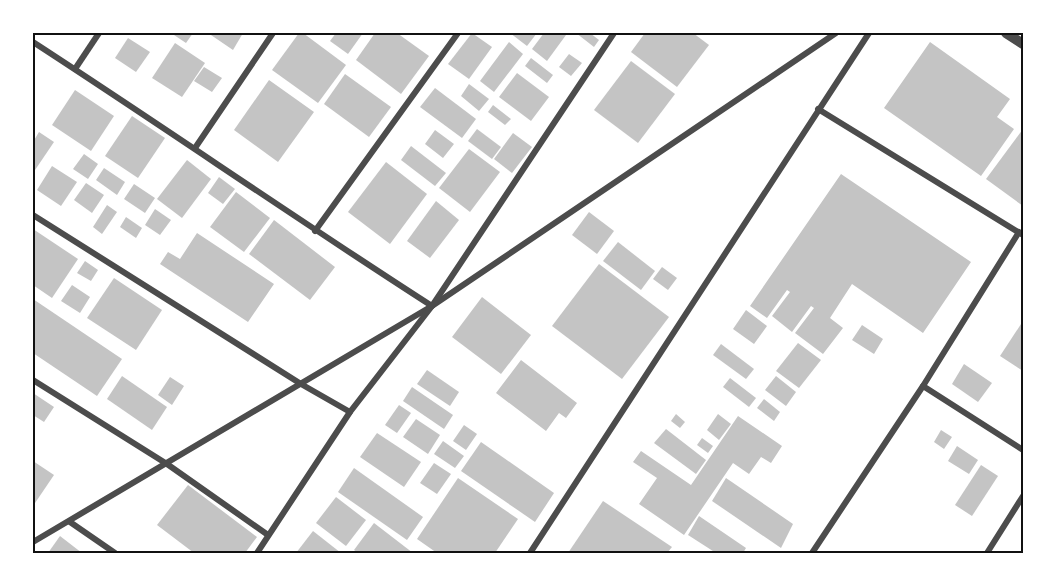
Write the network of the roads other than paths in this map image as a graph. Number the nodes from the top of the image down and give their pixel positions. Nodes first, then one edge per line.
1 (99, 33) edge
2 (273, 33) edge
3 (458, 33) edge
4 (614, 33) edge
5 (836, 33) edge
6 (869, 33) edge
7 (1006, 33) edge
8 (33, 42) edge
9 (1023, 44) edge
10 (75, 69) junction
11 (818, 109) junction
12 (195, 148) junction
13 (33, 215) edge
14 (315, 231) junction
15 (1021, 233) edge
16 (432, 306) junction
17 (33, 380) edge
18 (301, 384) junction
19 (923, 386) junction
20 (350, 412) junction
21 (1023, 450) edge
22 (167, 464) junction
23 (1023, 496) edge
24 (70, 522) junction
25 (268, 535) junction
26 (33, 542) edge
27 (116, 553) edge
28 (257, 553) edge
29 (530, 553) edge
30 (812, 553) edge
31 (987, 553) edge

1 - 10 street
2 - 12 street
3 - 14 street
4 - 16 street
5 - 16 street
6 - 11 street
7 - 9 street
8 - 10 street
10 - 12 street
11 - 15 street
11 - 29 street
12 - 14 street
13 - 18 street
14 - 16 street
15 - 19 street
16 - 18 street
16 - 20 street
17 - 22 street
18 - 20 street
18 - 22 street
19 - 21 street
19 - 30 street
20 - 25 street
22 - 24 street
22 - 25 street
23 - 31 street
24 - 26 street
24 - 27 street
25 - 28 street

